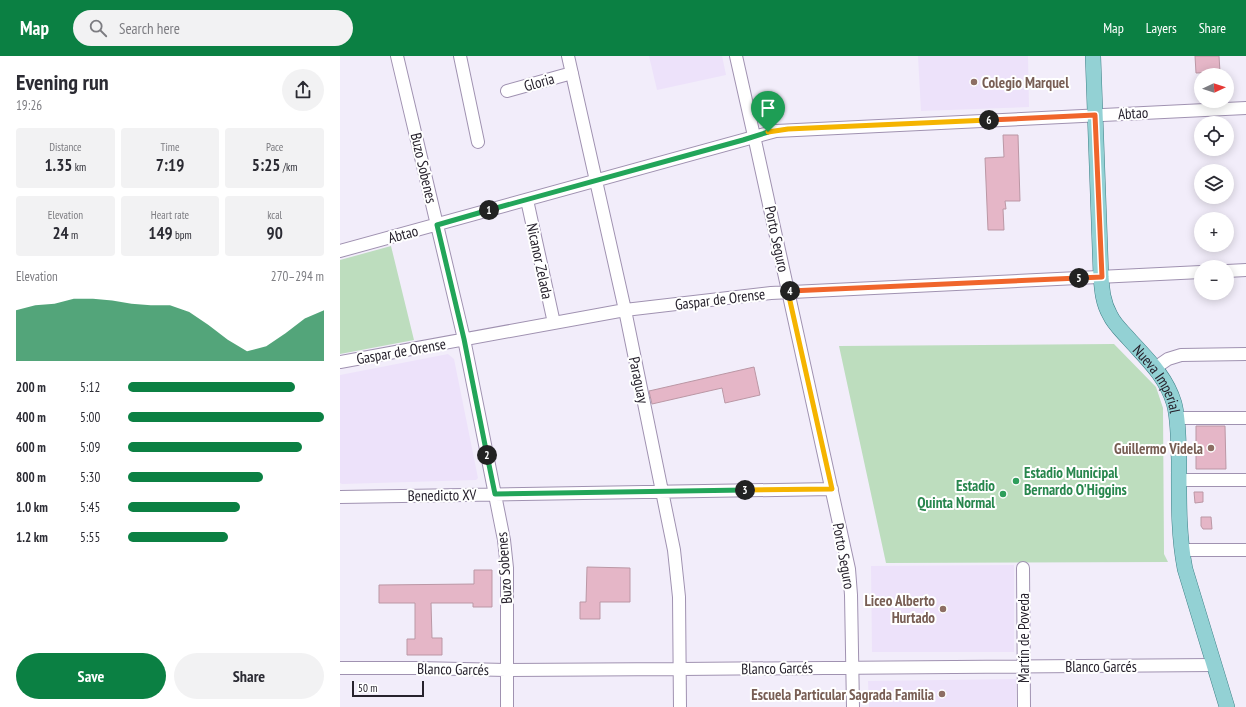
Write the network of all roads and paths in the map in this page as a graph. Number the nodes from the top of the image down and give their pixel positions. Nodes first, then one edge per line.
1 (397, 56) edge
2 (460, 56) edge
3 (568, 56) edge
4 (736, 56) edge
5 (1092, 56) edge
6 (572, 73) junction
7 (507, 91) dead end
8 (1246, 108) edge
9 (1095, 115) junction
10 (754, 136) junction
11 (478, 142) dead end
12 (596, 181) junction
13 (527, 200) junction
14 (437, 225) junction
15 (340, 251) edge
16 (1246, 270) edge
17 (1234, 271) edge
18 (1194, 272) edge
19 (1102, 277) junction
20 (788, 292) junction
21 (625, 310) junction
22 (554, 323) junction
23 (464, 339) junction
24 (1246, 354) edge
25 (340, 362) edge
26 (1155, 368) junction
27 (1177, 418) junction
28 (1246, 418) edge
29 (1179, 480) junction
30 (1246, 480) edge
31 (832, 489) junction
32 (662, 491) junction
33 (495, 494) junction
34 (340, 497) edge
35 (1182, 550) junction
36 (1246, 550) edge
37 (1023, 568) dead end
38 (1214, 664) junction
39 (1024, 666) junction
40 (852, 667) junction
41 (340, 668) edge
42 (680, 669) junction
43 (506, 670) junction
44 (507, 707) edge
45 (680, 707) edge
46 (853, 707) edge
47 (1024, 707) edge
48 (1227, 707) edge

1 - 14 street, Buzo Sobenes
2 - 11 street
3 - 6 street, Paraguay
4 - 10 street, Porto Seguro
5 - 9 main road, Nueva Imperial
6 - 7 street, Gloria
6 - 12 street, Paraguay
8 - 9 street, Abtao
9 - 10 street, Abtao
9 - 19 main road, Nueva Imperial
10 - 12 street, Abtao
10 - 20 street, Porto Seguro
12 - 13 street, Abtao
12 - 21 street, Paraguay
13 - 14 street, Abtao
13 - 22 street, Nicanor Zelada
14 - 15 street, Abtao
14 - 23 street, Buzo Sobenes
16 - 17 street
18 - 19 street, Gaspar de Orense
19 - 20 street, Gaspar de Orense
19 - 26 main road, Nueva Imperial
20 - 21 street, Gaspar de Orense
20 - 31 street, Porto Seguro
21 - 22 street, Gaspar de Orense
21 - 32 street, Paraguay
22 - 23 street, Gaspar de Orense
23 - 25 street, Gaspar de Orense
23 - 33 street, Buzo Sobenes
24 - 26 street
26 - 27 main road, Nueva Imperial
27 - 28 street
27 - 29 main road, Nueva Imperial
29 - 30 street
29 - 35 main road, Nueva Imperial
31 - 32 street, Benedicto XV
31 - 40 street, Porto Seguro
32 - 33 street, Benedicto XV
32 - 42 street, Paraguay
33 - 34 street, Benedicto XV
33 - 43 street, Buzo Sobenes
35 - 36 street
35 - 38 main road, Nueva Imperial
37 - 39 street, Martín de Poveda
38 - 39 street, Blanco Garcés
38 - 48 main road, Nueva Imperial
39 - 40 street, Blanco Garcés
39 - 47 street, Martín de Poveda
40 - 42 street, Blanco Garcés
40 - 46 street, Porto Seguro
41 - 43 street, Blanco Garcés
42 - 43 street, Blanco Garcés
42 - 45 street, Paraguay
43 - 44 street, Buzo Sobenes

